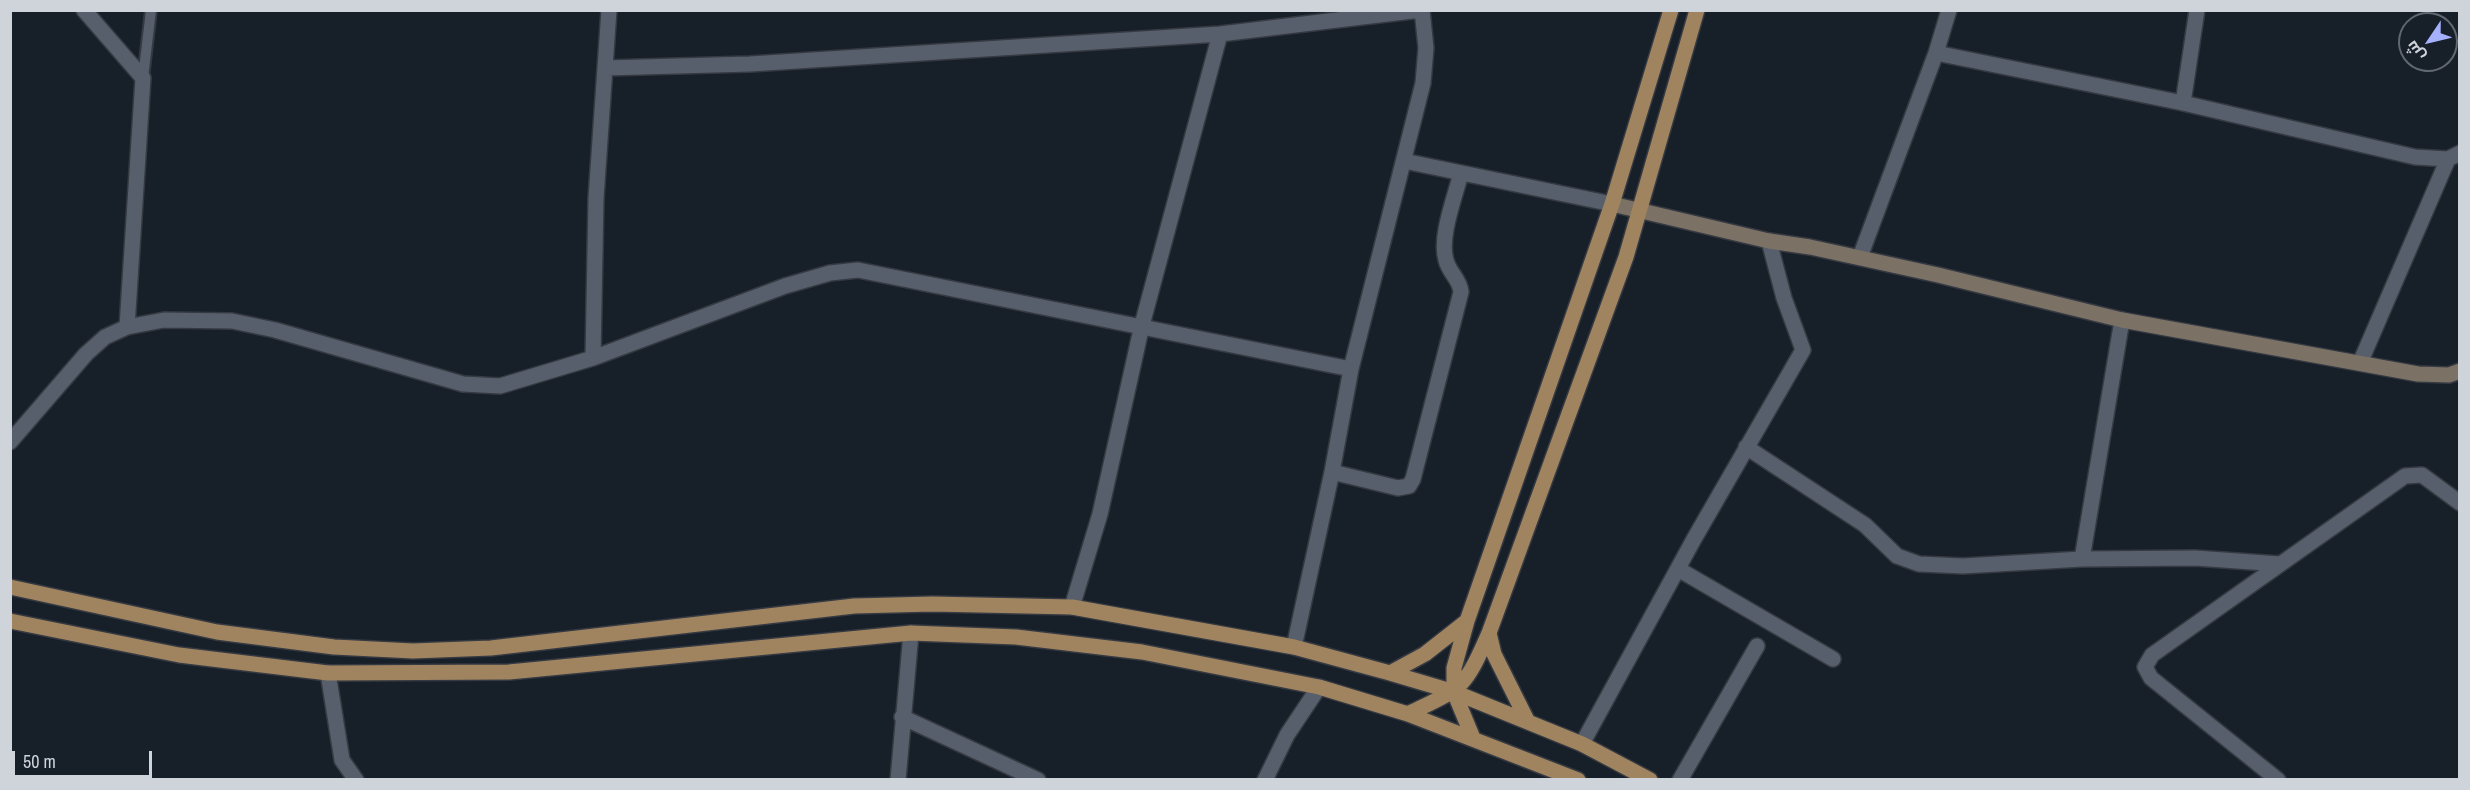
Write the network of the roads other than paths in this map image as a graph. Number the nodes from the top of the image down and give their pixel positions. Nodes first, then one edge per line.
1 (84, 10) edge
2 (151, 10) edge
3 (609, 10) edge
4 (1422, 10) edge
5 (1671, 10) edge
6 (1697, 10) edge
7 (1949, 10) edge
8 (2197, 10) edge
9 (1220, 34) junction
10 (1936, 53) junction
11 (605, 68) junction
12 (143, 78) junction
13 (2183, 103) junction
14 (2454, 156) edge
15 (1404, 161) junction
16 (1461, 173) junction
17 (1612, 204) junction
18 (1641, 209) junction
19 (1769, 241) junction
20 (1860, 257) junction
21 (2122, 320) junction
22 (1142, 325) junction
23 (127, 327) junction
24 (592, 358) junction
25 (2360, 363) junction
26 (1351, 369) junction
27 (2460, 371) edge
28 (10, 442) edge
29 (1746, 447) junction
30 (1332, 472) junction
31 (2460, 503) edge
32 (2082, 559) junction
33 (2280, 564) junction
34 (1677, 570) junction
35 (10, 587) edge
36 (1072, 607) junction
37 (10, 621) edge
38 (1467, 621) junction
39 (911, 633) junction
40 (1489, 633) junction
41 (1757, 646) dead end
42 (1294, 647) junction
43 (1833, 659) dead end
44 (328, 673) junction
45 (1390, 673) junction
46 (1319, 687) junction
47 (1454, 692) junction
48 (1408, 714) junction
49 (902, 717) junction
50 (1528, 722) junction
51 (1473, 738) junction
52 (1582, 744) junction
53 (1266, 779) edge
54 (356, 780) edge
55 (898, 780) edge
56 (1038, 780) edge
57 (1578, 780) edge
58 (1650, 780) edge
59 (1680, 780) edge
60 (2278, 780) edge

1 - 12 street
2 - 12 lane
3 - 11 street
4 - 9 street
4 - 15 street
5 - 17 main road
6 - 18 main road
7 - 10 street
8 - 13 street
9 - 11 street
9 - 22 street
10 - 13 street
10 - 20 street
11 - 24 street
12 - 23 street
13 - 14 street
14 - 25 street
15 - 16 street
15 - 26 street
16 - 17 street
16 - 30 street
17 - 18 street
17 - 38 main road
18 - 19 street
18 - 40 main road
19 - 20 street
19 - 29 street
20 - 21 street
21 - 25 street
21 - 32 street
22 - 24 street
22 - 26 street
22 - 36 street
23 - 24 street
23 - 28 street
25 - 27 street
26 - 30 street
29 - 32 street
29 - 34 street
30 - 42 street
31 - 33 street
32 - 33 street
33 - 60 street
34 - 43 street
34 - 52 street
35 - 36 main road
36 - 42 main road
37 - 44 main road
38 - 45 main road
38 - 47 main road
39 - 44 main road
39 - 46 main road
39 - 49 street
40 - 47 main road
40 - 50 main road
41 - 59 street
42 - 45 main road
44 - 54 street
45 - 47 main road
46 - 48 main road
46 - 53 street
47 - 48 main road
47 - 50 main road
47 - 51 main road
48 - 51 main road
49 - 55 street
49 - 56 street
50 - 52 main road
51 - 57 main road
52 - 58 main road

